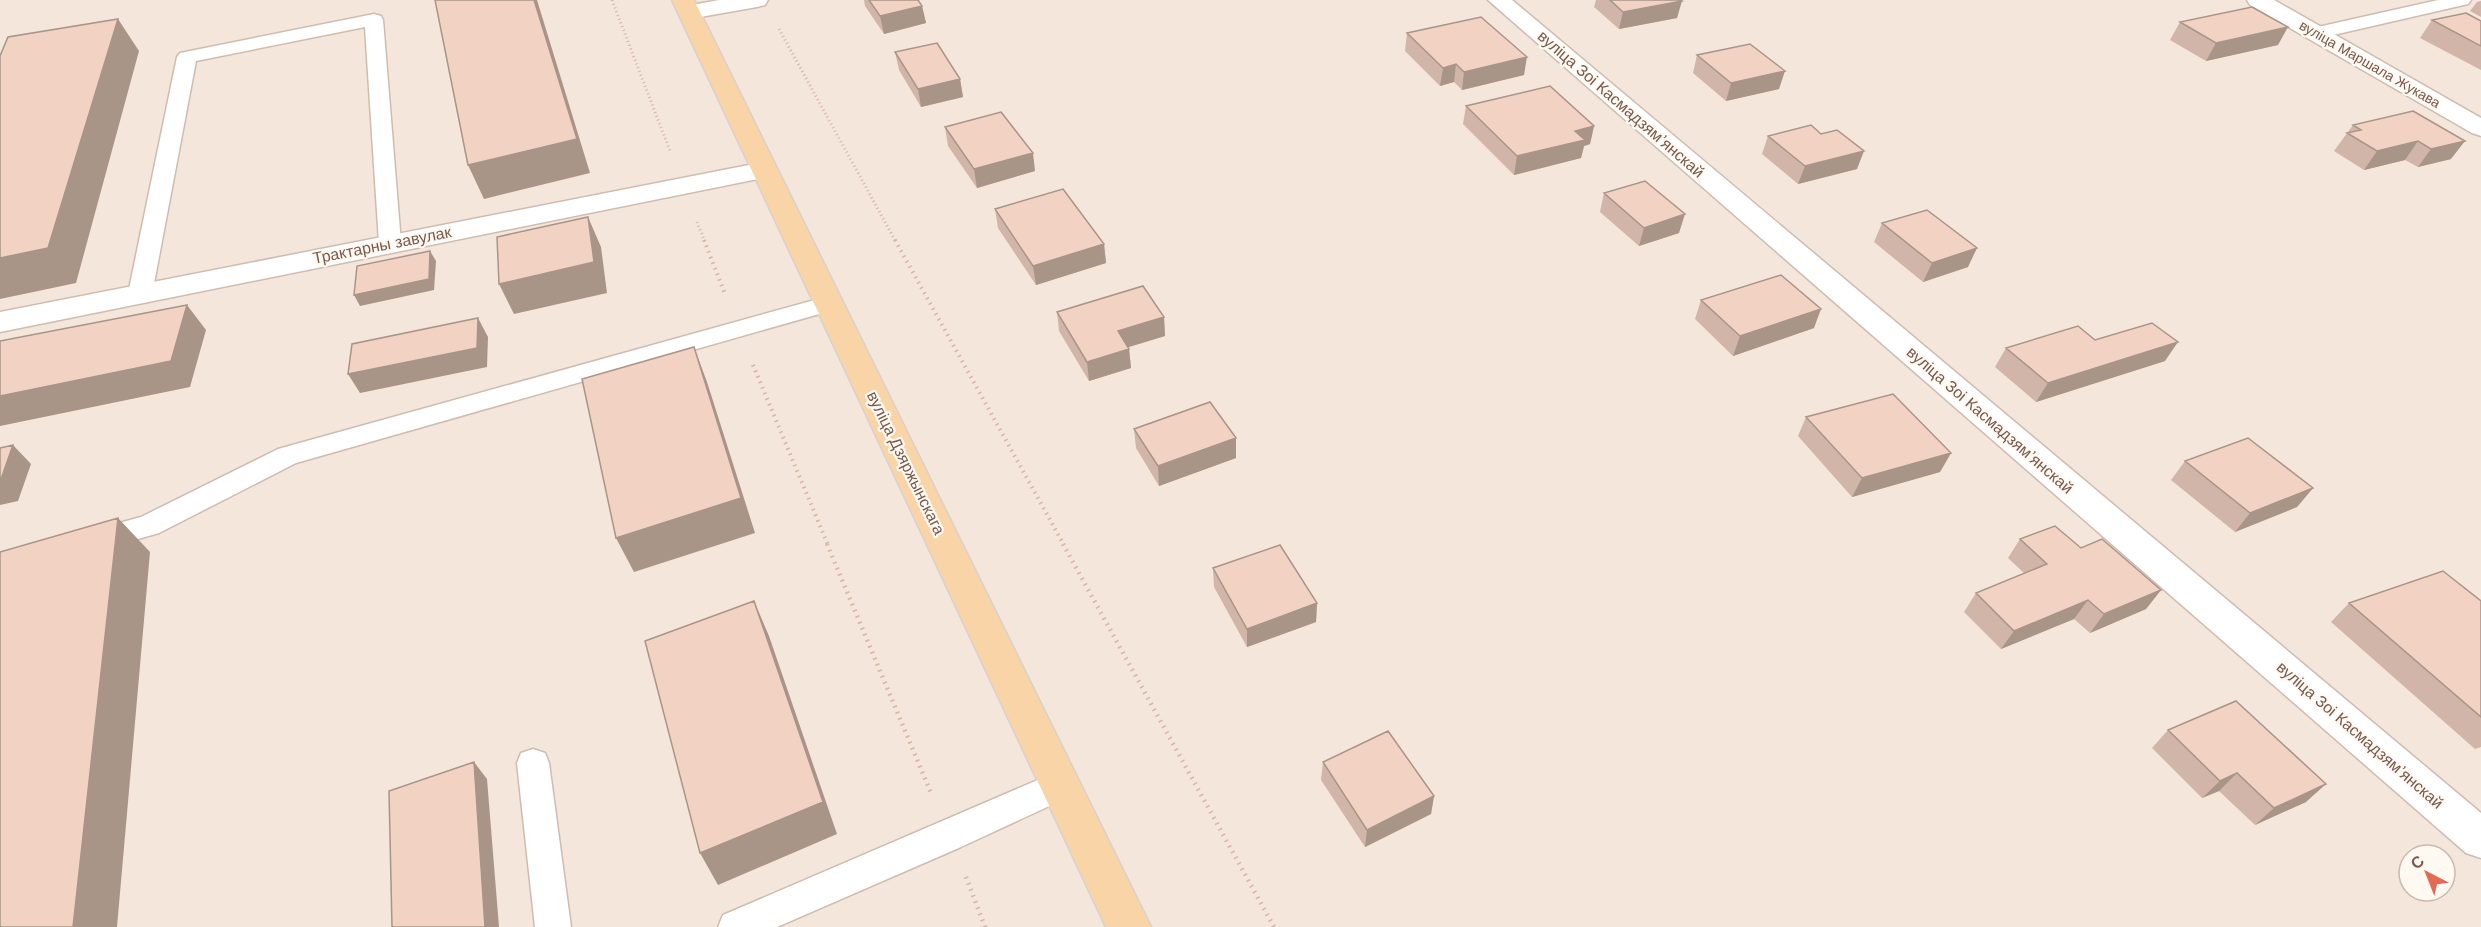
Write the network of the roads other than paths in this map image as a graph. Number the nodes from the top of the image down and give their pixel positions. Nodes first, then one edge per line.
1 (757, 0) edge
2 (1499, 0) edge
3 (2258, 0) edge
4 (2462, 0) edge
5 (686, 6) edge
6 (2316, 33) junction
7 (2481, 128) edge
8 (764, 170) junction
9 (390, 243) junction
10 (140, 294) junction
11 (829, 304) junction
12 (0, 322) edge
13 (69, 548) edge
14 (533, 764) dead end
15 (1060, 785) junction
16 (2481, 839) edge
17 (553, 927) edge
18 (736, 927) edge
19 (1129, 927) edge

1 - 5 street
2 - 16 street, вуліца Зоі Касмадзямʼянскай
3 - 6 street, вуліца Маршала Жукава
4 - 6 lane
5 - 8 main road, вуліца Дзяржынскага
6 - 7 street, вуліца Маршала Жукава
8 - 9 street, Трактарны завулак
8 - 11 main road, вуліца Дзяржынскага
9 - 10 street, Трактарны завулак
9 - 10 lane
10 - 12 street, Трактарны завулак
11 - 13 lane
11 - 15 main road, вуліца Дзяржынскага
14 - 17 lane
15 - 18 lane
15 - 19 main road, вуліца Дзяржынскага

